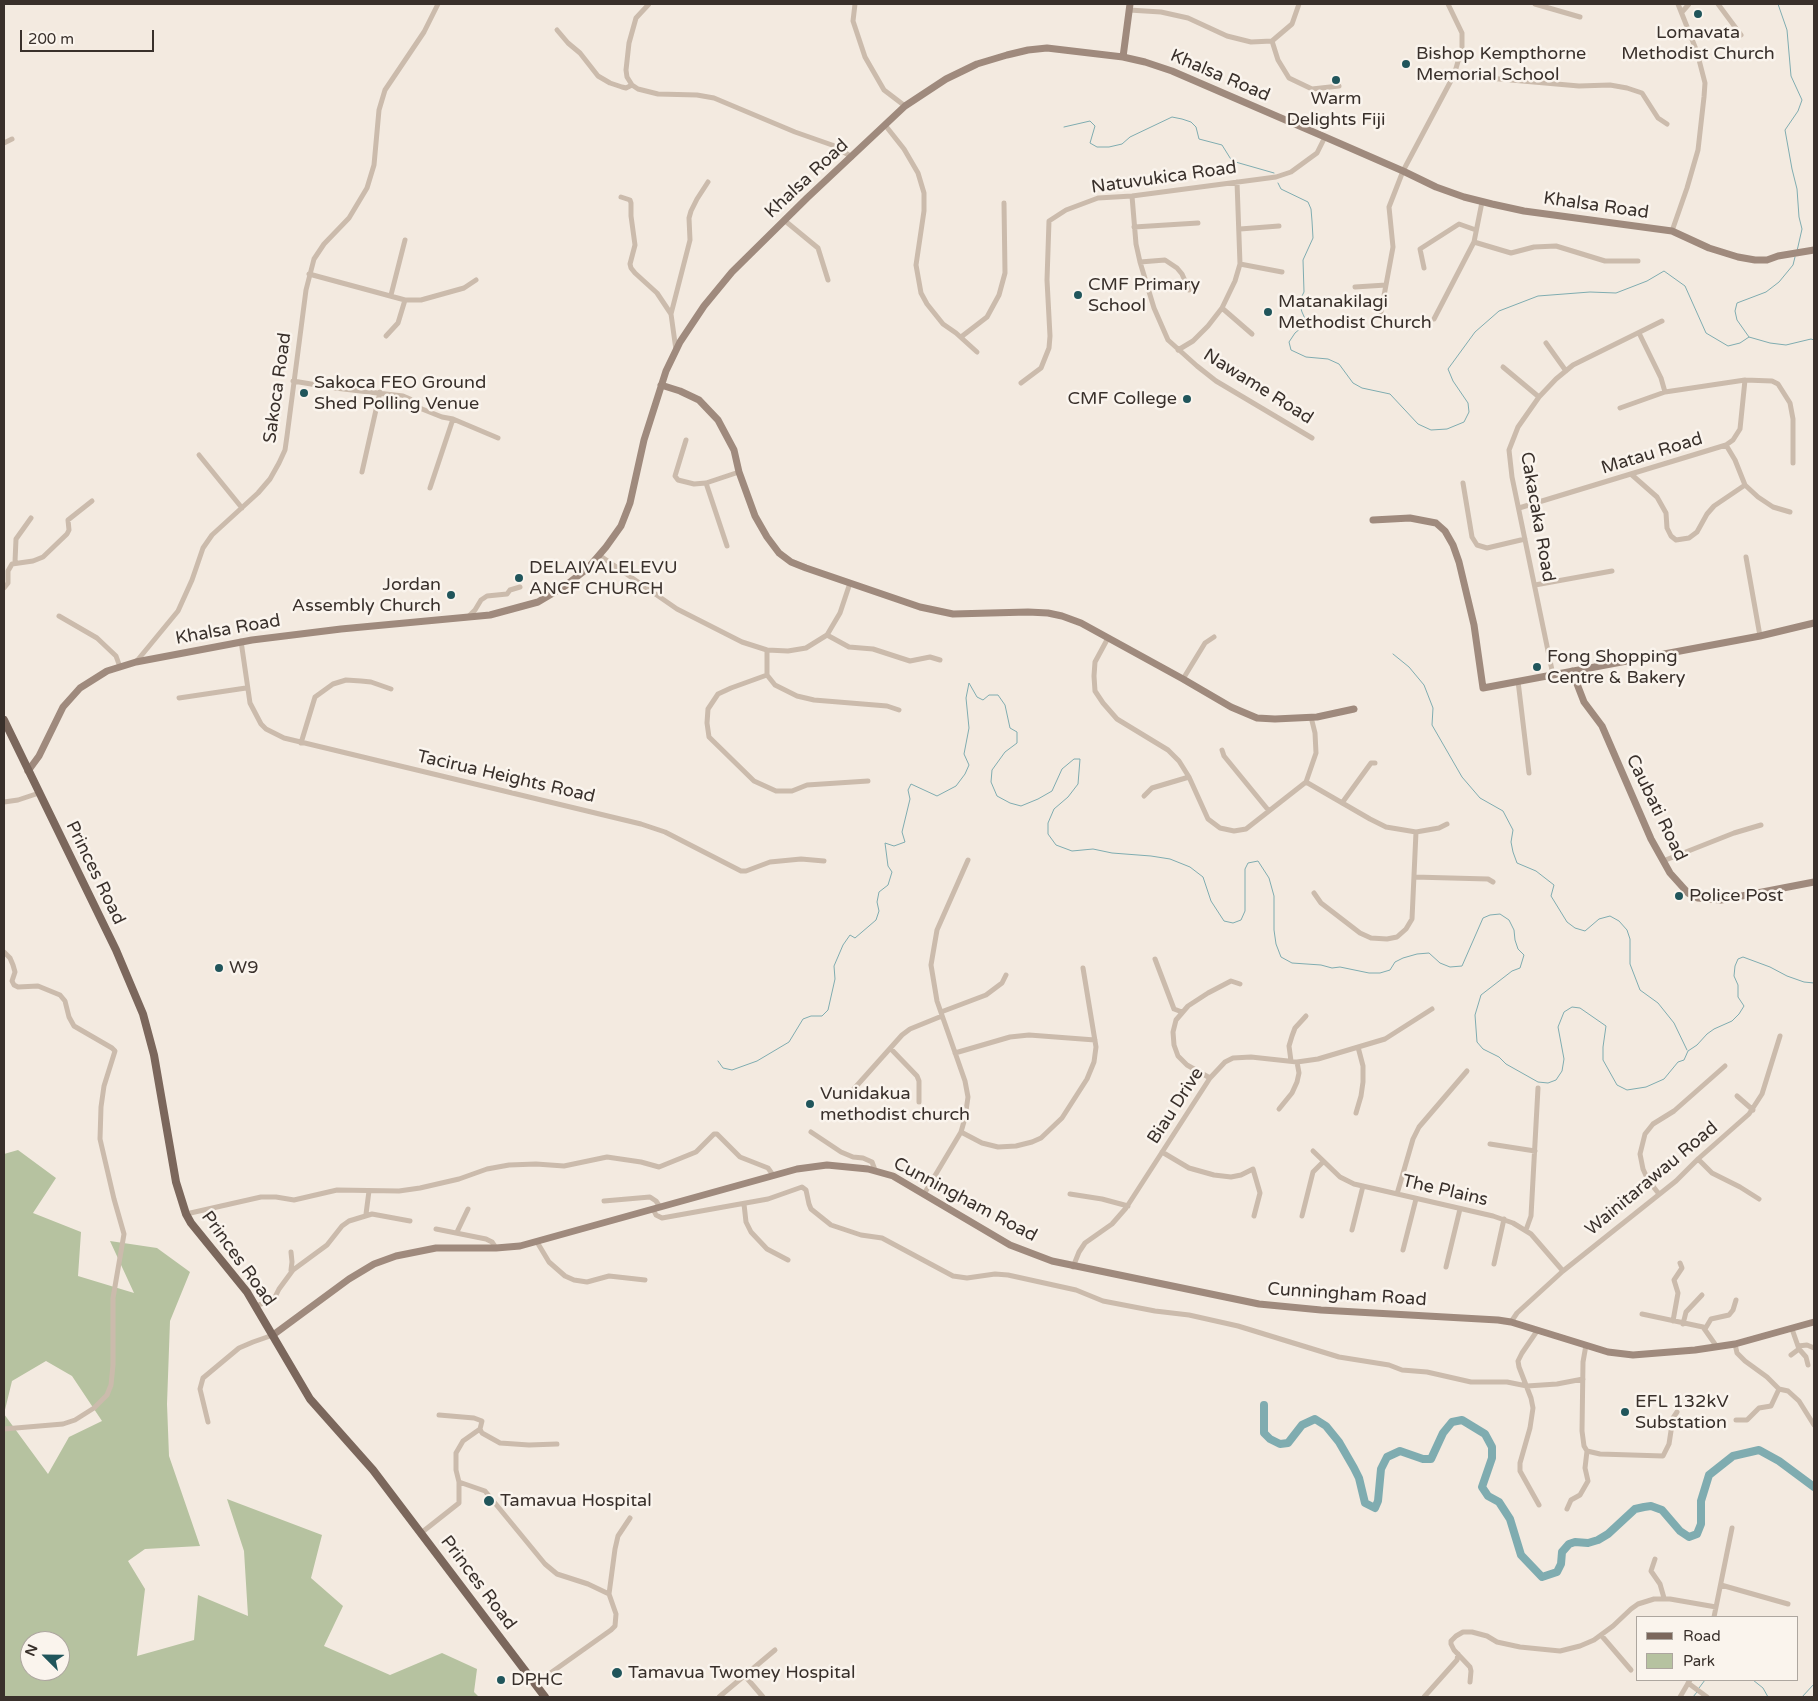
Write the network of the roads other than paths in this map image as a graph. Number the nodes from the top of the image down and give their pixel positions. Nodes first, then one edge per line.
1 (438, 4) edge
2 (648, 4) edge
3 (855, 4) edge
4 (1299, 4) edge
5 (1448, 4) edge
6 (1535, 4) edge
7 (1678, 4) edge
8 (1689, 4) edge
9 (1718, 4) edge
10 (1129, 7) edge
11 (1682, 12) junction
12 (1580, 17) dead end
13 (557, 30) dead end
14 (1742, 35) dead end
15 (1272, 41) junction
16 (1123, 57) junction
17 (1454, 75) junction
18 (632, 85) junction
19 (1339, 86) dead end
20 (905, 106) junction
21 (1667, 124) dead end
22 (885, 125) junction
23 (1325, 137) junction
24 (12, 139) dead end
25 (4, 143) edge
26 (852, 157) junction
27 (1403, 171) junction
28 (708, 182) dead end
29 (1237, 182) junction
30 (1132, 196) junction
31 (621, 197) dead end
32 (1482, 202) junction
33 (1004, 203) dead end
34 (784, 220) junction
35 (1198, 223) dead end
36 (1279, 226) dead end
37 (1134, 227) junction
38 (1240, 229) junction
39 (1476, 230) junction
40 (1672, 231) junction
41 (405, 240) dead end
42 (1474, 242) junction
43 (1814, 250) edge
44 (1638, 261) dead end
45 (1140, 262) junction
46 (1240, 264) junction
47 (1424, 268) dead end
48 (1282, 272) dead end
49 (309, 274) junction
50 (476, 280) dead end
51 (828, 280) dead end
52 (1386, 284) junction
53 (1354, 287) dead end
54 (1189, 290) dead end
55 (391, 296) junction
56 (405, 300) junction
57 (1222, 308) junction
58 (1381, 312) dead end
59 (671, 314) junction
60 (1434, 319) dead end
61 (1662, 321) dead end
62 (1639, 333) junction
63 (1252, 334) dead end
64 (386, 336) dead end
65 (960, 337) junction
66 (1546, 343) dead end
67 (676, 350) junction
68 (1178, 350) junction
69 (976, 352) dead end
70 (1504, 367) dead end
71 (1566, 371) junction
72 (1744, 380) junction
73 (293, 381) junction
74 (1021, 383) dead end
75 (662, 385) junction
76 (380, 392) junction
77 (1665, 392) junction
78 (1539, 397) junction
79 (1620, 408) dead end
80 (453, 419) junction
81 (498, 438) dead end
82 (1312, 438) dead end
83 (686, 440) dead end
84 (1726, 446) junction
85 (199, 455) dead end
86 (1793, 463) dead end
87 (362, 472) dead end
88 (739, 472) junction
89 (1632, 474) junction
90 (706, 483) junction
91 (1463, 483) dead end
92 (1745, 485) junction
93 (430, 488) dead end
94 (92, 502) dead end
95 (242, 508) junction
96 (1519, 508) junction
97 (1790, 512) dead end
98 (31, 518) dead end
99 (1373, 520) dead end
100 (1525, 538) junction
101 (727, 546) dead end
102 (599, 555) junction
103 (1746, 557) dead end
104 (15, 562) junction
105 (1612, 572) dead end
106 (850, 583) junction
107 (1535, 585) junction
108 (520, 587) dead end
109 (4, 588) edge
110 (60, 616) dead end
111 (467, 618) junction
112 (1814, 623) edge
113 (827, 635) junction
114 (1760, 636) junction
115 (1214, 637) dead end
116 (1108, 638) junction
117 (241, 641) junction
118 (767, 650) junction
119 (940, 660) dead end
120 (136, 662) junction
121 (120, 667) junction
122 (1572, 671) junction
123 (767, 675) junction
124 (1553, 675) junction
125 (1183, 679) junction
126 (1518, 681) junction
127 (246, 688) junction
128 (391, 689) dead end
129 (179, 698) dead end
130 (899, 710) dead end
131 (1354, 710) dead end
132 (1311, 718) junction
133 (4, 720) edge
134 (301, 743) junction
135 (1222, 750) dead end
136 (1375, 763) dead end
137 (28, 770) junction
138 (1529, 774) dead end
139 (1189, 777) junction
140 (868, 781) dead end
141 (1306, 782) junction
142 (39, 793) junction
143 (1144, 796) dead end
144 (4, 802) edge
145 (1342, 803) junction
146 (1269, 811) junction
147 (1447, 824) dead end
148 (1761, 825) dead end
149 (1416, 832) junction
150 (968, 860) dead end
151 (824, 861) dead end
152 (1663, 861) junction
153 (1414, 877) junction
154 (1492, 882) dead end
155 (1814, 882) edge
156 (1314, 893) dead end
157 (4, 952) edge
158 (1155, 959) dead end
159 (1083, 968) dead end
160 (1006, 975) dead end
161 (1240, 984) dead end
162 (1432, 1009) dead end
163 (1182, 1012) junction
164 (942, 1014) junction
165 (1306, 1016) dead end
166 (1780, 1036) dead end
167 (1095, 1040) junction
168 (1358, 1047) junction
169 (891, 1049) junction
170 (955, 1053) junction
171 (1294, 1061) junction
172 (1725, 1066) dead end
173 (1467, 1071) dead end
174 (1210, 1078) junction
175 (1538, 1088) dead end
176 (852, 1091) dead end
177 (1737, 1096) dead end
178 (920, 1102) dead end
179 (1279, 1110) dead end
180 (1753, 1110) junction
181 (1356, 1113) dead end
182 (811, 1132) dead end
183 (961, 1132) junction
184 (1490, 1144) dead end
185 (1313, 1151) dead end
186 (1535, 1151) junction
187 (1162, 1152) junction
188 (1698, 1159) junction
189 (1323, 1162) junction
190 (875, 1170) junction
191 (774, 1175) junction
192 (1363, 1186) junction
193 (369, 1191) junction
194 (924, 1194) junction
195 (1070, 1194) dead end
196 (1397, 1194) junction
197 (1659, 1194) junction
198 (1416, 1199) junction
199 (1759, 1199) dead end
200 (604, 1201) dead end
201 (744, 1204) junction
202 (1128, 1206) junction
203 (656, 1208) junction
204 (468, 1209) dead end
205 (1460, 1209) junction
206 (186, 1214) junction
207 (366, 1214) junction
208 (1254, 1216) dead end
209 (1302, 1216) dead end
210 (1504, 1219) junction
211 (410, 1221) dead end
212 (436, 1229) dead end
213 (1352, 1230) dead end
214 (1526, 1230) junction
215 (457, 1232) junction
216 (536, 1242) junction
217 (496, 1248) junction
218 (1403, 1250) dead end
219 (291, 1252) dead end
220 (788, 1260) dead end
221 (1680, 1263) dead end
222 (1494, 1264) dead end
223 (1073, 1267) junction
224 (1446, 1267) dead end
225 (1563, 1271) junction
226 (290, 1273) junction
227 (646, 1280) dead end
228 (1702, 1295) dead end
229 (1736, 1300) dead end
230 (256, 1306) junction
231 (1642, 1314) dead end
232 (1674, 1321) junction
233 (1511, 1322) junction
234 (1814, 1322) edge
235 (1683, 1324) junction
236 (1705, 1329) junction
237 (1792, 1329) junction
238 (1537, 1331) junction
239 (273, 1335) junction
240 (1735, 1344) junction
241 (1586, 1345) junction
242 (1716, 1347) junction
243 (1798, 1348) junction
244 (1814, 1348) edge
245 (1792, 1355) dead end
246 (1808, 1365) dead end
247 (1582, 1379) junction
248 (1527, 1386) junction
249 (1779, 1389) junction
250 (1677, 1412) dead end
251 (439, 1415) dead end
252 (1736, 1420) dead end
253 (208, 1422) dead end
254 (1814, 1425) edge
255 (4, 1429) edge
256 (480, 1429) junction
257 (557, 1444) dead end
258 (1587, 1451) junction
259 (459, 1482) junction
260 (1539, 1505) dead end
261 (1567, 1509) dead end
262 (630, 1518) dead end
263 (1732, 1528) dead end
264 (421, 1533) junction
265 (1655, 1559) dead end
266 (1721, 1584) junction
267 (609, 1594) junction
268 (1664, 1598) junction
269 (1788, 1604) dead end
270 (1716, 1608) junction
271 (1714, 1616) edge
272 (1601, 1636) junction
273 (775, 1650) dead end
274 (1458, 1654) junction
275 (1631, 1670) dead end
276 (745, 1676) junction
277 (1470, 1682) dead end
278 (1689, 1682) edge
279 (535, 1684) junction
280 (545, 1697) edge
281 (719, 1697) edge
282 (763, 1697) edge
283 (1424, 1697) edge
284 (1680, 1697) edge
285 (1707, 1697) edge

1 - 49 street, Sakoca Road
2 - 18 street
3 - 20 street
4 - 15 street
5 - 17 street
6 - 12 street
7 - 11 street
8 - 11 street
9 - 14 street
10 - 15 street
10 - 16 main road
11 - 40 street
13 - 18 street
15 - 19 street
16 - 20 main road, Khalsa Road
16 - 23 main road, Khalsa Road
17 - 21 street
17 - 27 street
18 - 26 street
20 - 22 main road, Khalsa Road
22 - 26 main road, Khalsa Road
22 - 65 street
23 - 27 main road, Khalsa Road
23 - 29 street, Natuvukica Road
24 - 25 street
26 - 34 main road, Khalsa Road
27 - 32 main road, Khalsa Road
27 - 52 street
28 - 59 street
29 - 30 street, Natuvukica Road
29 - 38 street
30 - 37 street, Nawame Road
30 - 74 street, Natuvukica Road
31 - 59 street
32 - 39 street
32 - 40 main road, Khalsa Road
33 - 65 street
34 - 51 street
34 - 67 main road, Khalsa Road
35 - 37 street
36 - 38 street
37 - 45 street, Nawame Road
38 - 46 street
39 - 42 street
39 - 47 street
40 - 43 main road, Khalsa Road
41 - 55 street
42 - 44 street
42 - 60 street
45 - 54 street
45 - 68 street, Nawame Road
46 - 48 street
46 - 57 street
49 - 55 street
49 - 73 street, Sakoca Road
50 - 56 street
52 - 53 street
52 - 58 street
55 - 56 street
56 - 64 street
57 - 63 street
57 - 68 street
59 - 67 street
61 - 62 street, Cakacaka Road
62 - 71 street, Cakacaka Road
62 - 77 street
65 - 69 street
66 - 71 street
67 - 75 main road, Khalsa Road
68 - 82 street, Nawame Road
70 - 78 street
71 - 78 street, Cakacaka Road
72 - 77 street
72 - 84 street, Matau Road
72 - 86 street
73 - 76 street
73 - 95 street, Sakoca Road
75 - 88 main road
75 - 102 main road, Khalsa Road
76 - 80 street
76 - 87 street
77 - 79 street
78 - 96 street, Cakacaka Road
80 - 81 street
80 - 93 street
83 - 90 street
84 - 89 street, Matau Road
84 - 92 street
85 - 95 street
88 - 90 street
88 - 106 main road
89 - 92 street
89 - 96 street, Matau Road
90 - 101 street
91 - 100 street
92 - 97 street
94 - 104 street
95 - 120 street, Sakoca Road
96 - 100 street, Cakacaka Road
98 - 104 street
99 - 126 main road
100 - 107 street, Cakacaka Road
102 - 111 main road, Khalsa Road
102 - 118 street
103 - 114 street
104 - 109 street
105 - 107 street
106 - 113 street
106 - 116 main road
107 - 124 street, Cakacaka Road
108 - 111 street
110 - 121 street
111 - 117 main road, Khalsa Road
112 - 114 main road
113 - 118 street
113 - 119 street
114 - 122 main road
115 - 125 street
116 - 125 main road
116 - 139 street
117 - 120 main road, Khalsa Road
117 - 127 street, Tacirua Heights Road
118 - 123 street
120 - 121 main road, Khalsa Road
121 - 137 main road, Khalsa Road
122 - 124 main road
122 - 152 main road, Caubati Road
123 - 130 street
123 - 140 street
124 - 126 main road
125 - 132 main road
126 - 138 street
127 - 129 street
127 - 134 street, Tacirua Heights Road
128 - 134 street
131 - 132 main road
132 - 141 street
133 - 137 main road, Princes Road
134 - 151 street, Tacirua Heights Road
135 - 146 street
136 - 145 street
137 - 142 main road, Princes Road
139 - 143 street
139 - 146 street
141 - 145 street
141 - 146 street
142 - 144 street
142 - 206 main road, Princes Road
145 - 149 street
147 - 149 street
148 - 152 street
149 - 153 street
150 - 164 street
152 - 155 main road, Caubati Road
153 - 154 street
153 - 156 street
157 - 255 street
158 - 163 street
159 - 167 street
160 - 164 street
161 - 163 street
162 - 168 street, Biau Drive
163 - 174 street
164 - 169 street
164 - 170 street
165 - 171 street
166 - 180 street, Wainitarawau Road
167 - 170 street
167 - 183 street
168 - 171 street, Biau Drive
168 - 181 street
169 - 176 street
169 - 178 street
170 - 183 street
171 - 174 street, Biau Drive
171 - 179 street
172 - 197 street
173 - 196 street
174 - 187 street, Biau Drive
175 - 186 street
177 - 180 street
180 - 188 street, Wainitarawau Road
182 - 190 street
183 - 194 street
184 - 186 street
185 - 189 street, The Plains
186 - 214 street
187 - 202 street, Biau Drive
187 - 208 street
188 - 197 street, Wainitarawau Road
188 - 199 street
189 - 192 street, The Plains
189 - 209 street
190 - 191 main road, Cunningham Road
190 - 194 main road, Cunningham Road
191 - 193 street
191 - 203 main road, Cunningham Road
192 - 196 street, The Plains
192 - 213 street
193 - 206 street
193 - 207 street
194 - 223 main road, Cunningham Road
195 - 202 street
196 - 198 street, The Plains
197 - 225 street, Wainitarawau Road
198 - 205 street, The Plains
198 - 218 street
200 - 203 street
201 - 203 street
201 - 220 street
201 - 248 street
202 - 223 street, Biau Drive
203 - 216 main road, Cunningham Road
204 - 215 street
205 - 210 street, The Plains
205 - 224 street
206 - 230 main road, Princes Road
207 - 211 street
207 - 226 street
210 - 214 street, The Plains
210 - 222 street
212 - 215 street
214 - 225 street, The Plains
215 - 217 street
216 - 217 main road, Cunningham Road
216 - 227 street
217 - 239 main road, Cunningham Road
219 - 226 street
221 - 232 street
223 - 233 main road, Cunningham Road
225 - 233 street, Wainitarawau Road
226 - 230 street
228 - 235 street
229 - 236 street
230 - 239 main road, Princes Road
231 - 232 street
232 - 235 street
233 - 238 main road, Cunningham Road
234 - 237 main road, Cunningham Road
235 - 236 street
236 - 242 street
237 - 240 main road, Cunningham Road
237 - 243 street
238 - 241 main road, Cunningham Road
238 - 248 street
239 - 253 street
239 - 264 main road, Princes Road
240 - 242 main road, Cunningham Road
240 - 249 street
241 - 242 main road, Cunningham Road
241 - 247 street
243 - 244 street
243 - 245 street
243 - 246 street
247 - 248 street
247 - 258 street
248 - 260 street
249 - 252 street
249 - 254 street
250 - 258 street
251 - 256 street
256 - 257 street
256 - 259 street
258 - 261 street
259 - 264 street
259 - 267 street
262 - 267 street
263 - 266 street
264 - 279 main road, Princes Road
265 - 268 street
266 - 269 street
266 - 270 street
267 - 279 street
268 - 270 street
268 - 272 street
270 - 271 street
272 - 274 street
272 - 275 street
273 - 276 street
274 - 277 street
274 - 283 street
276 - 281 street
276 - 282 street
278 - 284 street
278 - 285 street
279 - 280 main road, Princes Road

